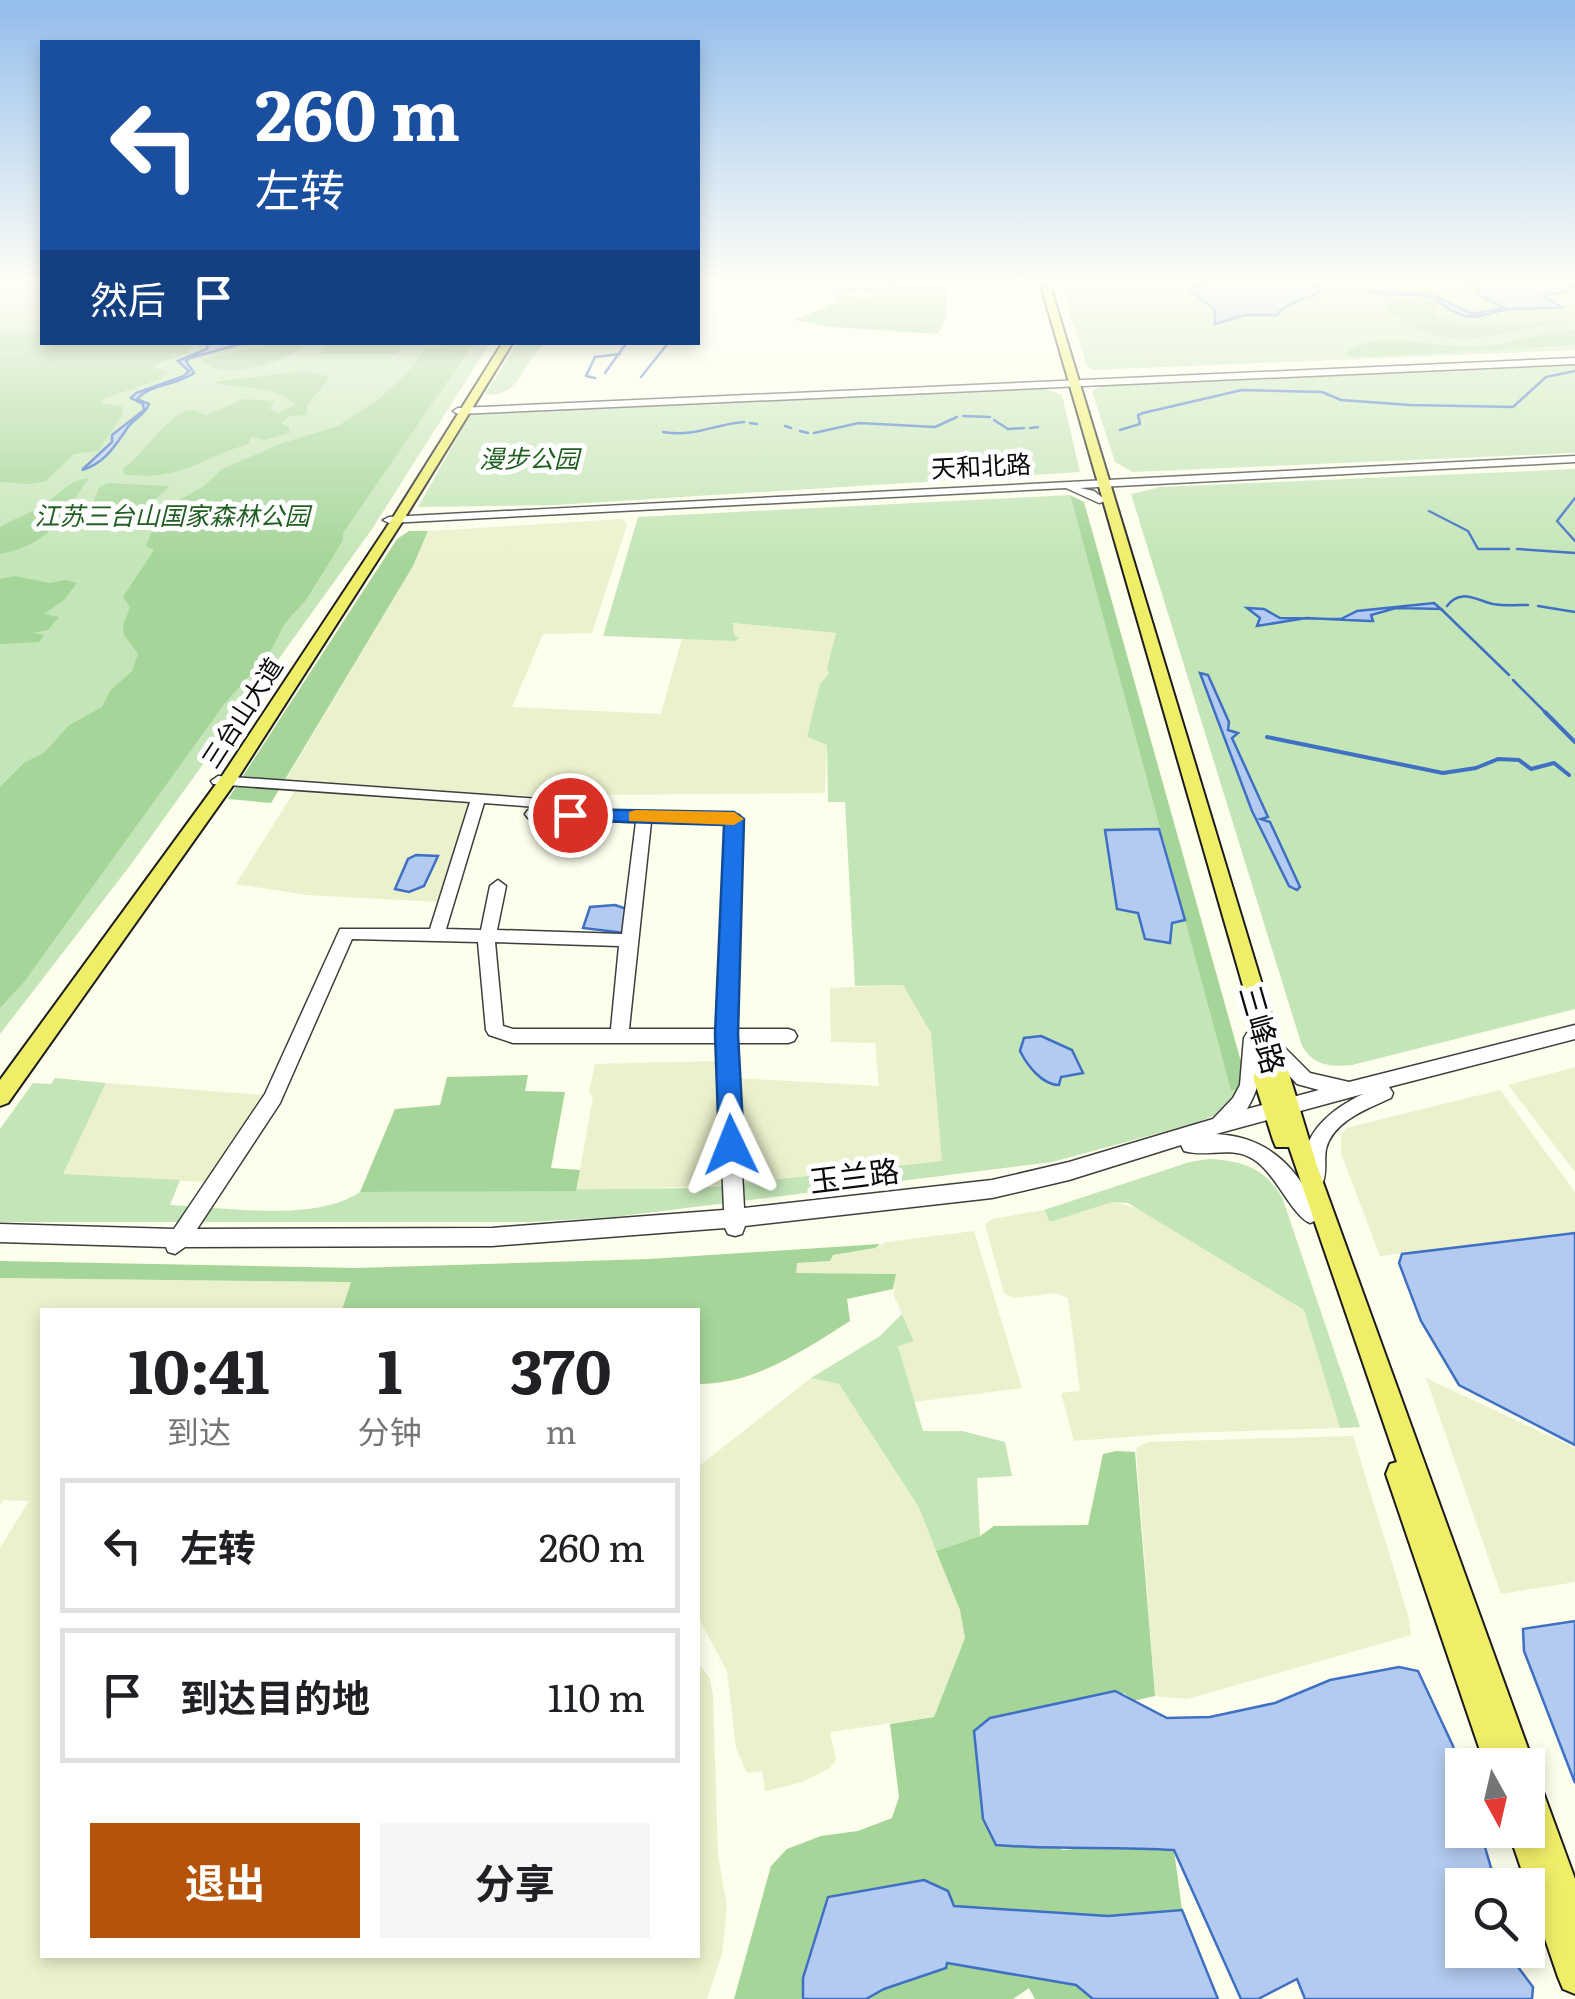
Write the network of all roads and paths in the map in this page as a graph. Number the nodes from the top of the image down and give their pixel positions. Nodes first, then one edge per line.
1 (484, 375) edge
2 (1066, 375) edge
3 (1194, 375) edge
4 (1068, 381) junction
5 (462, 409) junction
6 (1575, 458) edge
7 (1098, 480) junction
8 (981, 488) junction
9 (1099, 500) junction
10 (395, 517) junction
11 (222, 781) junction
12 (478, 800) junction
13 (644, 817) junction
14 (498, 886) dead end
15 (436, 935) junction
16 (488, 936) junction
17 (630, 946) junction
18 (1575, 1032) edge
19 (619, 1036) junction
20 (726, 1036) junction
21 (788, 1036) dead end
22 (1260, 1038) junction
23 (1575, 1044) edge
24 (0, 1080) edge
25 (1381, 1088) junction
26 (0, 1097) edge
27 (1282, 1113) junction
28 (1188, 1140) junction
29 (1316, 1213) junction
30 (735, 1223) junction
31 (0, 1232) edge
32 (177, 1242) junction
33 (0, 1243) edge
34 (1495, 1748) edge
35 (1512, 1748) edge
36 (1545, 1840) edge
37 (1530, 1848) edge
38 (1575, 1926) edge
39 (1575, 1977) edge

1 - 5 main road, 三台山大道
2 - 4 main road, 三峰路
3 - 4 street
4 - 5 street
4 - 7 main road, 三峰路
5 - 10 main road, 三台山大道
6 - 7 street, 天和北路
7 - 8 street, 天和北路
7 - 9 main road, 三峰路
7 - 10 street, 天和北路
7 - 22 main road, 三峰路
8 - 9 street
8 - 10 street, 天和北路
9 - 22 main road, 三峰路
10 - 11 main road, 三台山大道
11 - 12 street
11 - 24 main road, 三台山大道
11 - 26 main road, 三台山大道
12 - 13 street
12 - 15 street
13 - 17 street
13 - 20 street
14 - 16 street
15 - 16 street
15 - 32 street
16 - 17 street
16 - 19 street
17 - 19 street
18 - 25 street, 玉兰路
19 - 20 street
20 - 21 street
20 - 30 street
22 - 25 street
22 - 27 main road, 三峰路
22 - 28 street
23 - 25 street, 玉兰路
25 - 27 street, 玉兰路
25 - 29 street
27 - 28 street, 玉兰路
27 - 29 main road, 三峰路
28 - 29 street
28 - 30 street, 玉兰路
29 - 34 main road, 三峰路
29 - 35 main road, 三峰路
30 - 32 street, 玉兰路
31 - 32 street, 玉兰路
32 - 33 street, 玉兰路
36 - 38 main road
37 - 39 main road

